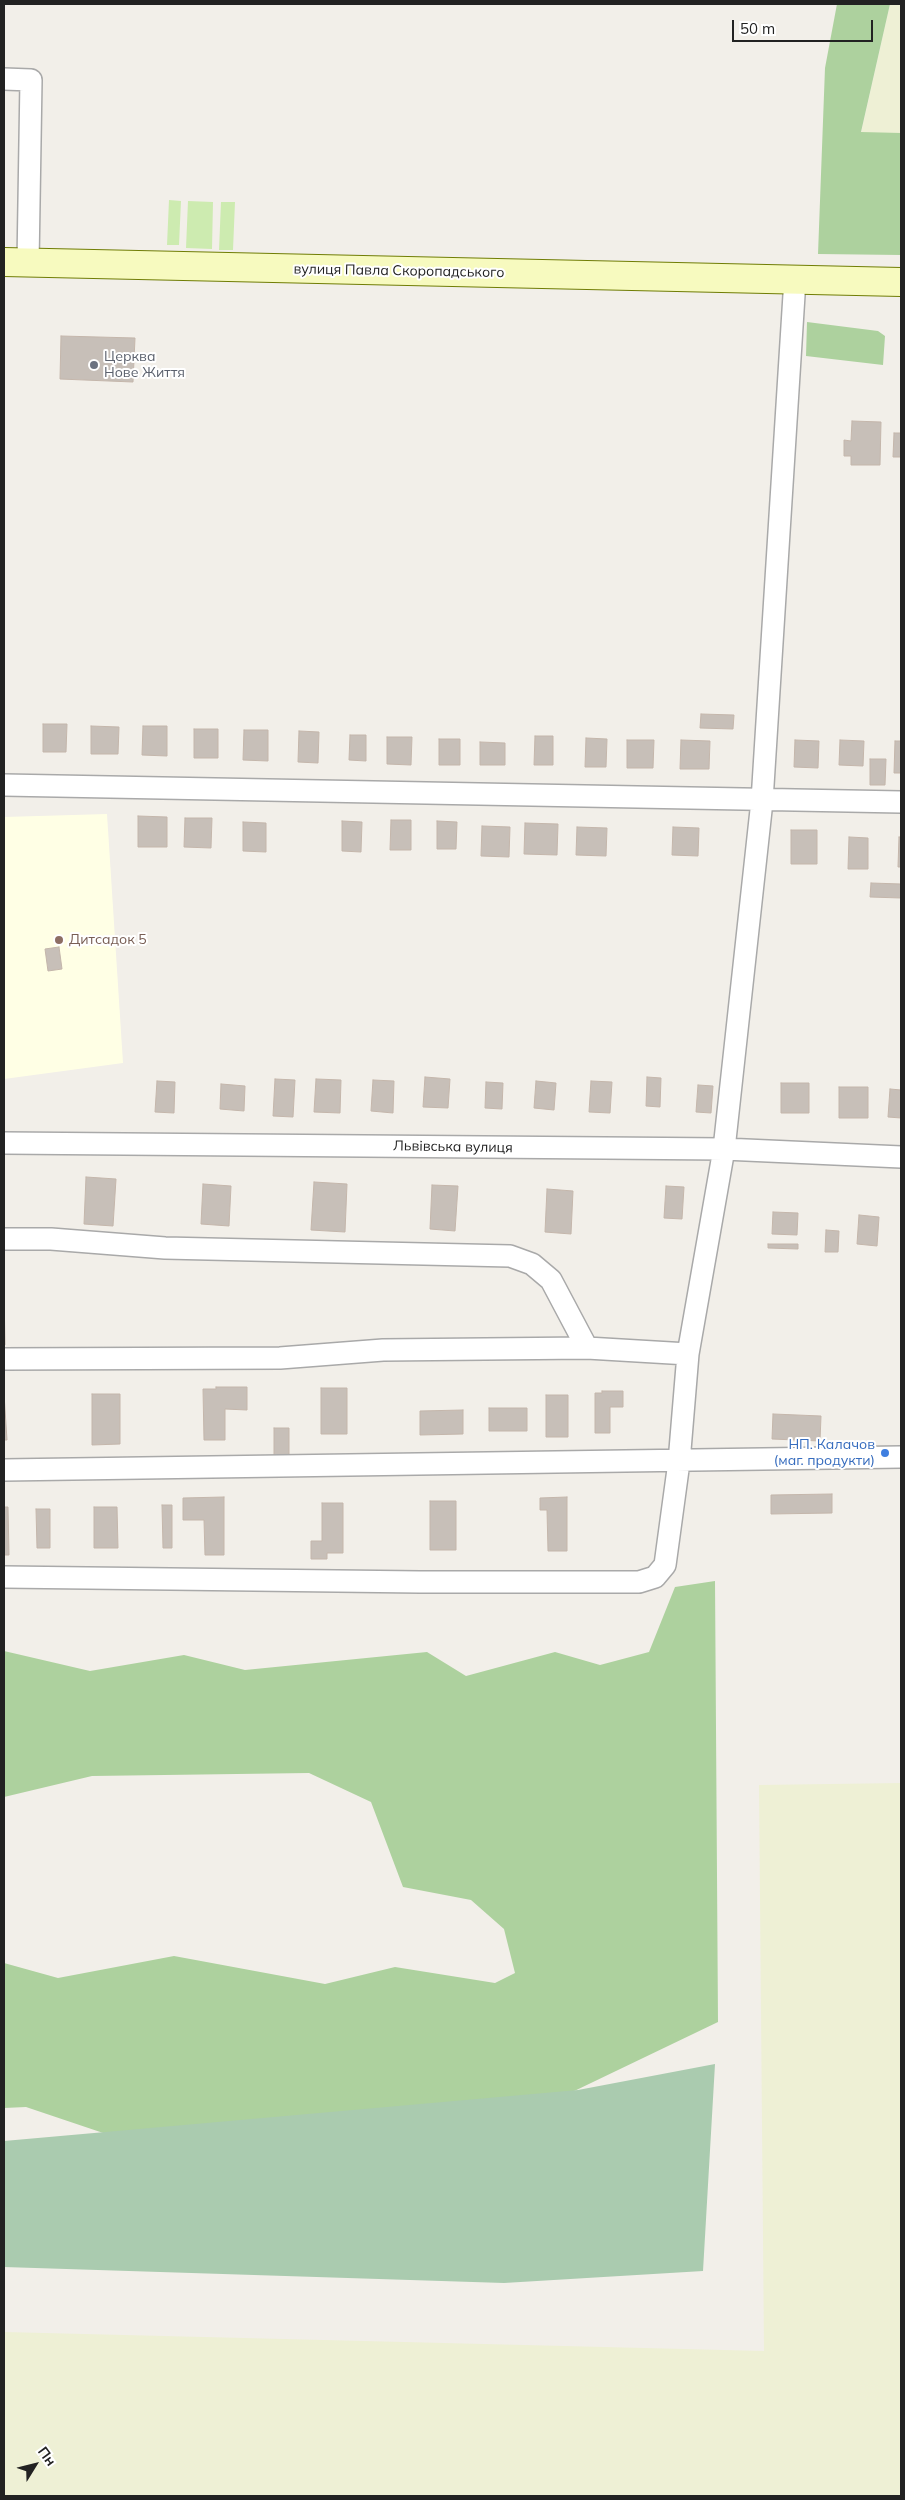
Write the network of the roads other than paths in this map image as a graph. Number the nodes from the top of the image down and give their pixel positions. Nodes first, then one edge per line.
1 (4, 79) edge
2 (16, 262) edge
3 (794, 279) junction
4 (901, 282) edge
5 (4, 785) edge
6 (762, 800) junction
7 (901, 802) edge
8 (4, 1143) edge
9 (724, 1150) junction
10 (901, 1157) edge
11 (4, 1239) edge
12 (587, 1348) junction
13 (688, 1354) junction
14 (4, 1358) edge
15 (901, 1457) edge
16 (679, 1462) junction
17 (4, 1470) edge
18 (4, 1577) edge

1 - 2 street
2 - 3 street, вулиця Павла Скоропадського
3 - 4 street, вулиця Павла Скоропадського
3 - 6 street
5 - 6 street
6 - 7 street
6 - 9 street
8 - 9 street, Львівська вулиця
9 - 10 street, Львівська вулиця
9 - 13 street
11 - 12 street
12 - 13 street
12 - 14 street
13 - 16 street
15 - 16 street
16 - 17 street
16 - 18 street

